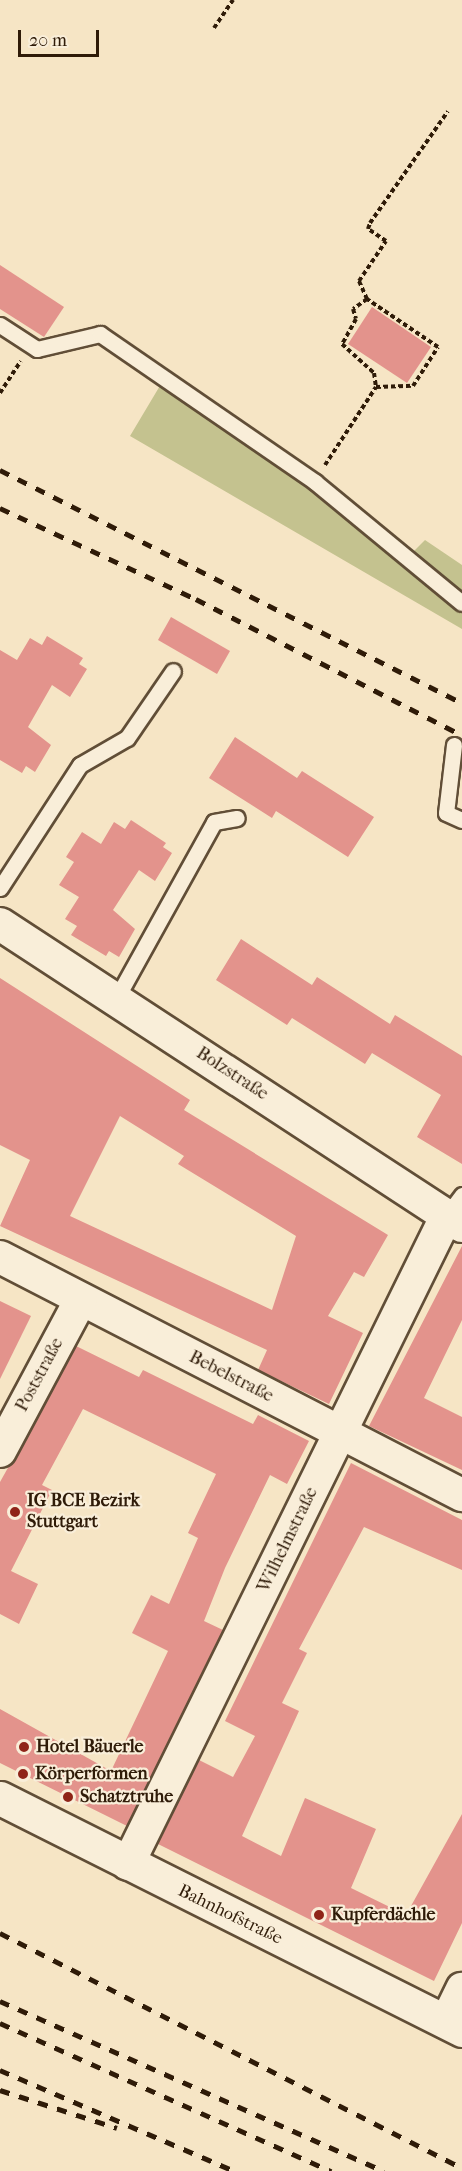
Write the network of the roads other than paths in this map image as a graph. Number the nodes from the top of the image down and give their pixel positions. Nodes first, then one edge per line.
1 (0, 325) edge
2 (462, 603) edge
3 (173, 671) dead end
4 (454, 745) dead end
5 (237, 818) dead end
6 (462, 820) edge
7 (0, 888) edge
8 (0, 924) edge
9 (116, 999) junction
10 (457, 1212) edge
11 (0, 1257) edge
12 (81, 1299) junction
13 (341, 1434) junction
14 (0, 1451) edge
15 (462, 1495) edge
16 (0, 1798) edge
17 (128, 1864) junction
18 (462, 1989) edge
19 (454, 2026) edge

1 - 2 lane
3 - 7 lane
4 - 6 lane
5 - 9 lane
8 - 9 street, Bolzstraße
9 - 10 street, Bolzstraße
10 - 13 street, Wilhelmstraße
11 - 12 street, Bebelstraße
12 - 13 street, Bebelstraße
12 - 14 street, Poststraße
13 - 15 street, Bebelstraße
13 - 17 street, Wilhelmstraße
16 - 17 main road, Bahnhofstraße
17 - 19 main road, Bahnhofstraße
18 - 19 street

